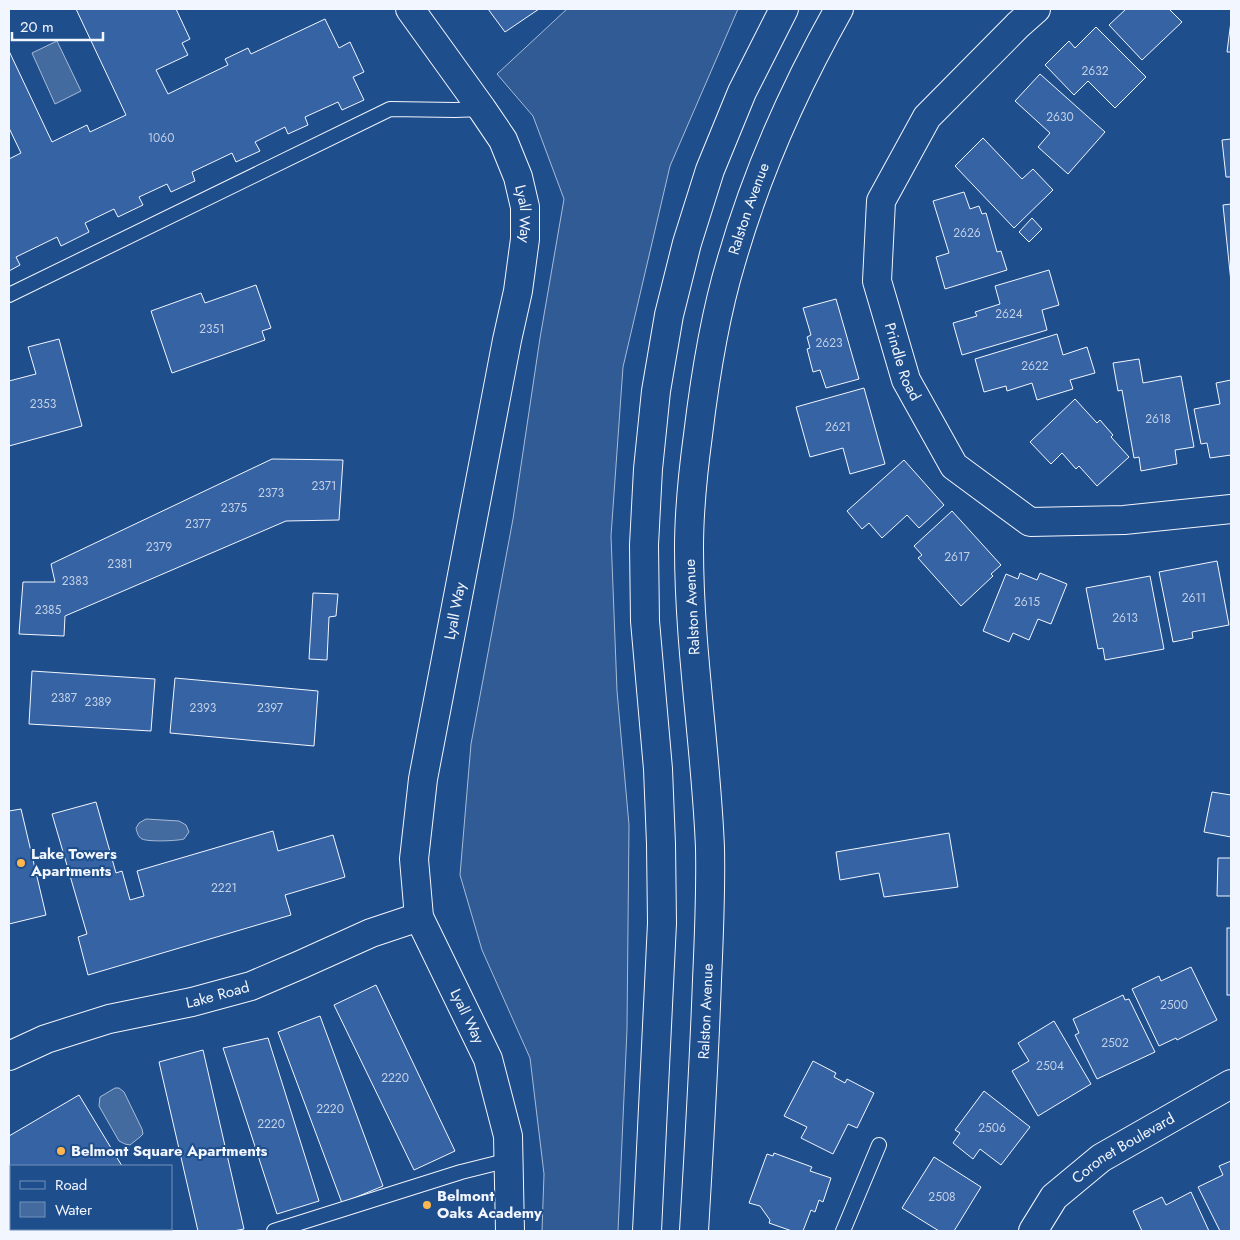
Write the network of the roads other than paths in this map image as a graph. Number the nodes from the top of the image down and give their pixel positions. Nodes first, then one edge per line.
1 (410, 9) edge
2 (784, 9) edge
3 (839, 9) edge
4 (1036, 9) edge
5 (482, 108) junction
6 (9, 295) edge
7 (1231, 509) edge
8 (419, 917) junction
9 (9, 1056) edge
10 (1231, 1084) edge
11 (879, 1145) dead end
12 (509, 1160) junction
13 (274, 1231) edge
14 (510, 1231) edge
15 (647, 1231) edge
16 (694, 1231) edge
17 (843, 1231) edge
18 (1033, 1231) edge

1 - 5 street, Lyall Way
2 - 15 street
3 - 16 street, Ralston Avenue
4 - 7 street, Prindle Road
5 - 6 lane
5 - 8 street, Lyall Way
8 - 9 street, Lake Road
8 - 12 street, Lyall Way
10 - 18 street, Coronet Boulevard
11 - 17 lane
12 - 13 lane
12 - 14 street, Lyall Way

